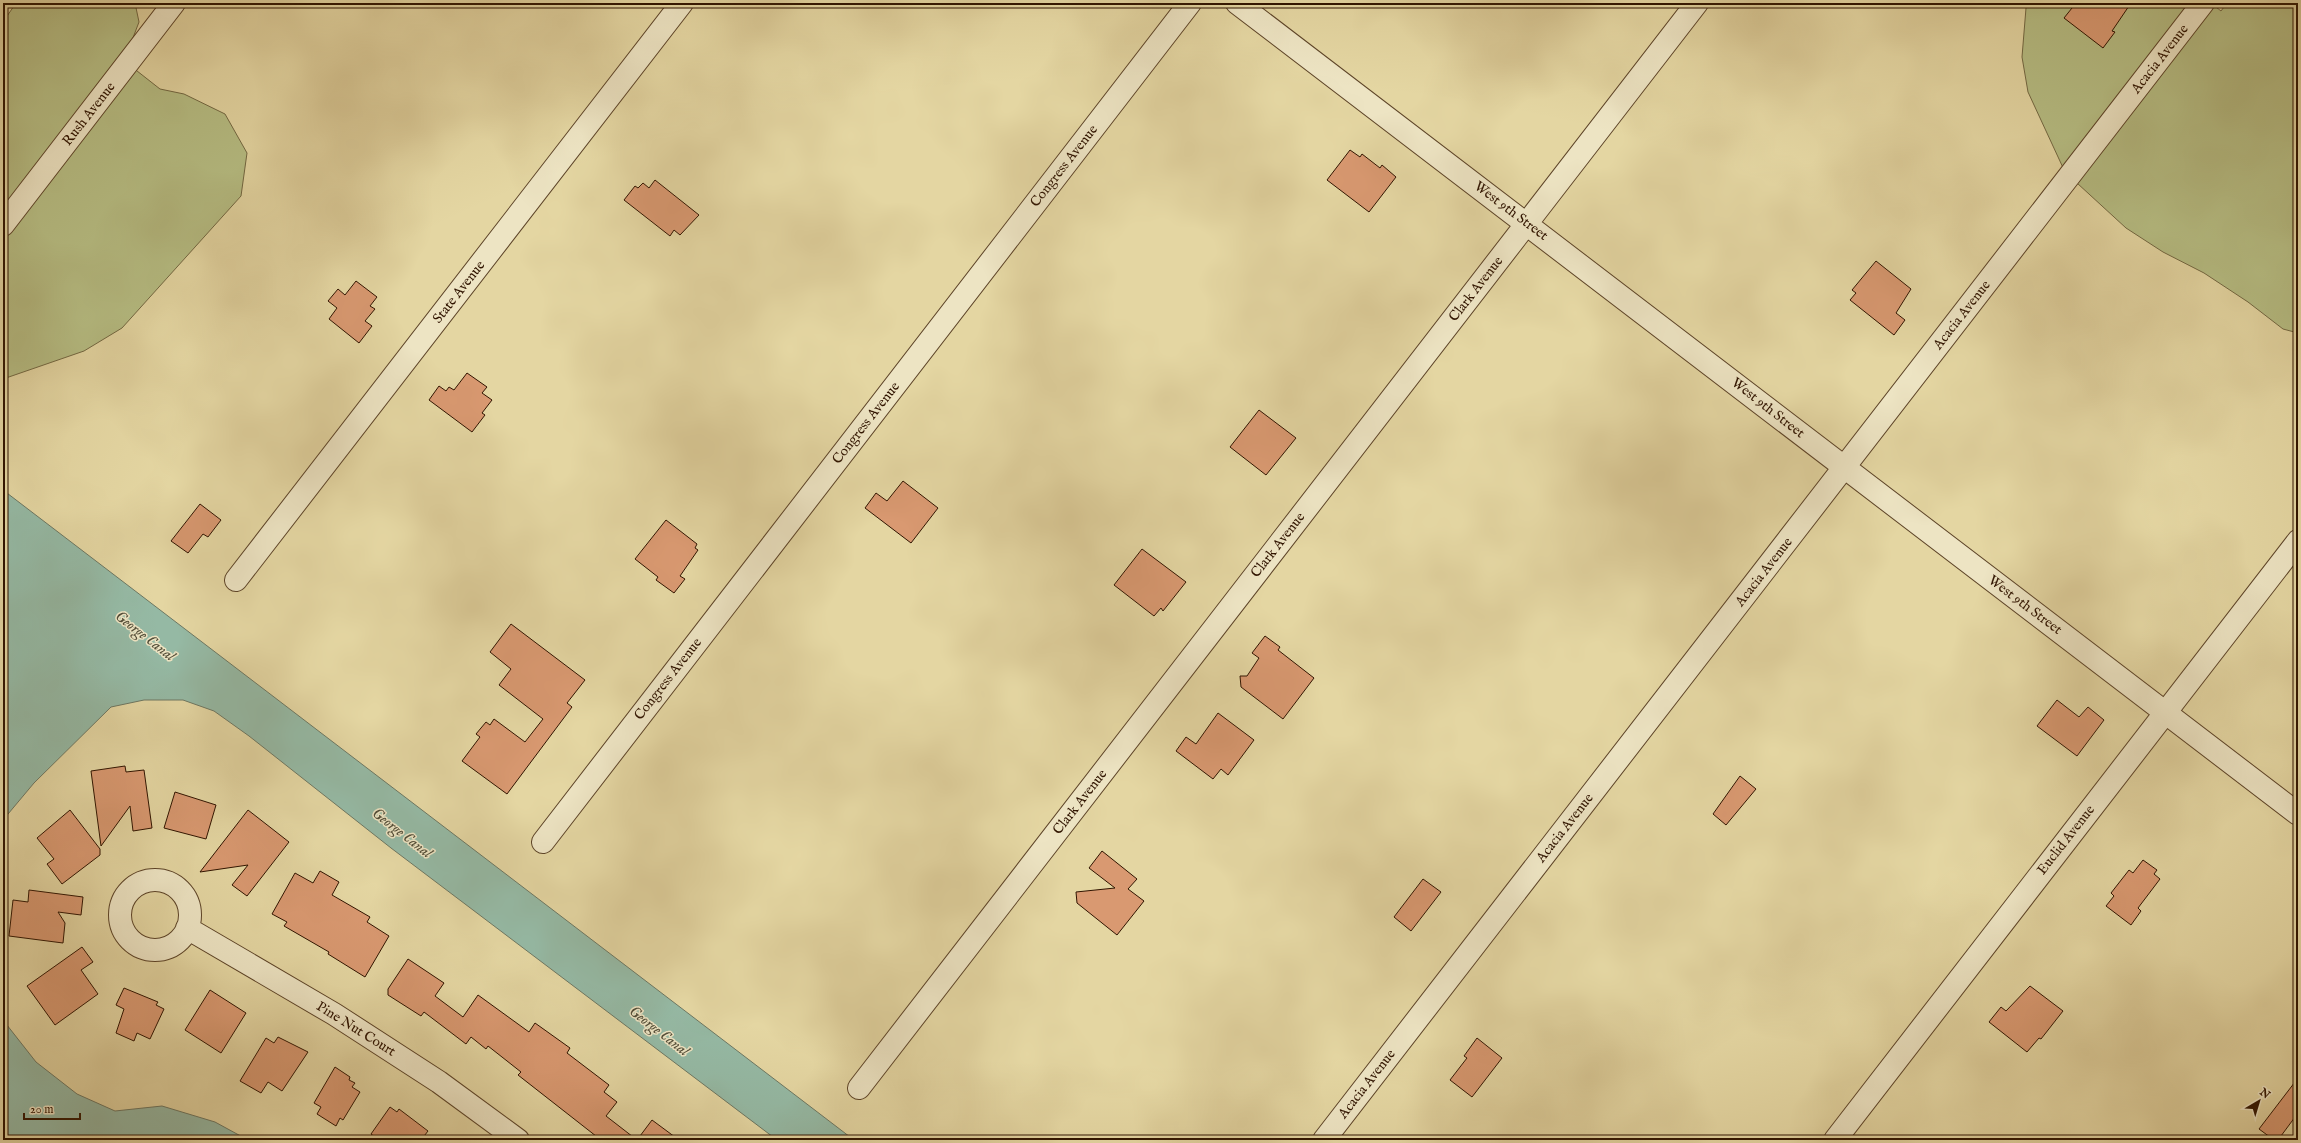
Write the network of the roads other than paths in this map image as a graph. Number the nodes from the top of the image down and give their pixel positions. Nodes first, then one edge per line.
1 (174, 3) edge
2 (682, 3) edge
3 (1190, 3) edge
4 (1237, 3) edge
5 (1697, 3) edge
6 (2203, 3) edge
7 (1527, 223) junction
8 (3, 225) edge
9 (1844, 467) junction
10 (2298, 541) edge
11 (236, 580) dead end
12 (2165, 713) junction
13 (2298, 814) edge
14 (543, 842) dead end
15 (187, 928) dead end
16 (859, 1088) dead end
17 (518, 1140) edge
18 (1324, 1140) edge
19 (1835, 1140) edge

1 - 8 street, Rush Avenue
2 - 11 street, State Avenue
3 - 14 street, Congress Avenue
4 - 7 street, West 9th Street
5 - 7 street, Clark Avenue
6 - 9 street, Acacia Avenue
7 - 9 street, West 9th Street
7 - 16 street, Clark Avenue
9 - 12 street, West 9th Street
9 - 18 street, Acacia Avenue
10 - 12 street, Euclid Avenue
12 - 13 street, West 9th Street
12 - 19 street, Euclid Avenue
15 - 17 street, Pine Nut Court

